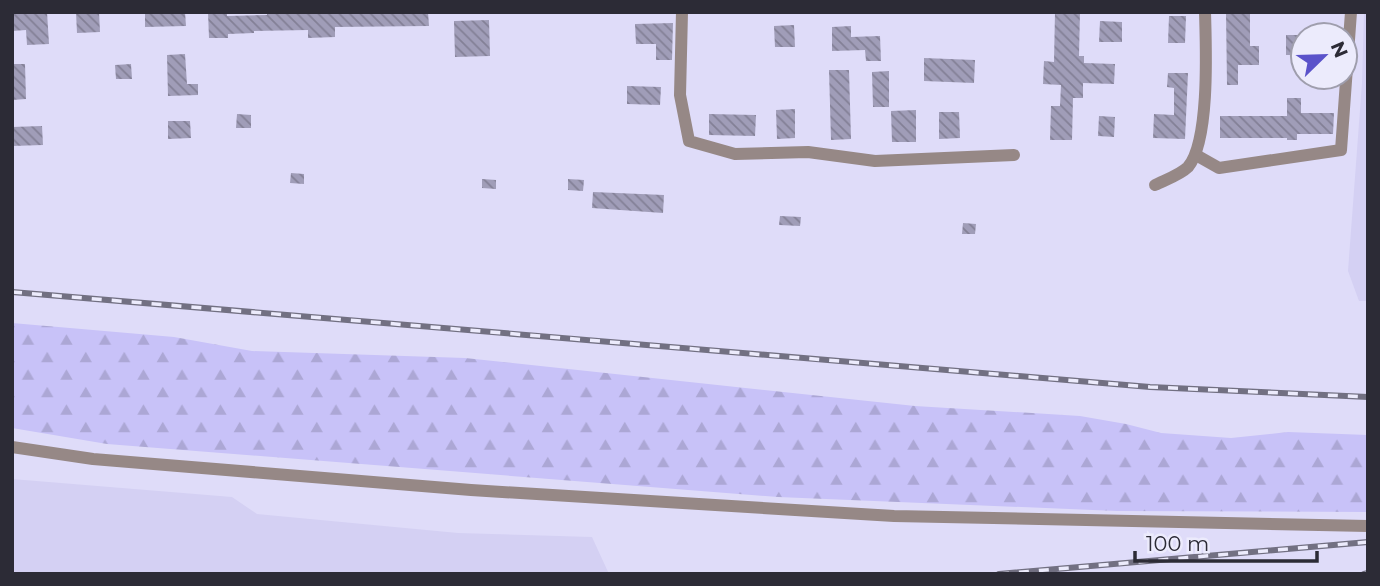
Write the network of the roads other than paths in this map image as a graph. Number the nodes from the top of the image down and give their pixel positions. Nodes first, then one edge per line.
1 (682, 12) edge
2 (1205, 12) edge
3 (1352, 12) edge
4 (1014, 155) dead end
5 (1196, 155) junction
6 (1155, 185) dead end
7 (12, 447) edge
8 (1368, 526) edge

1 - 4 street
2 - 5 street
3 - 5 street
5 - 6 street
7 - 8 street

